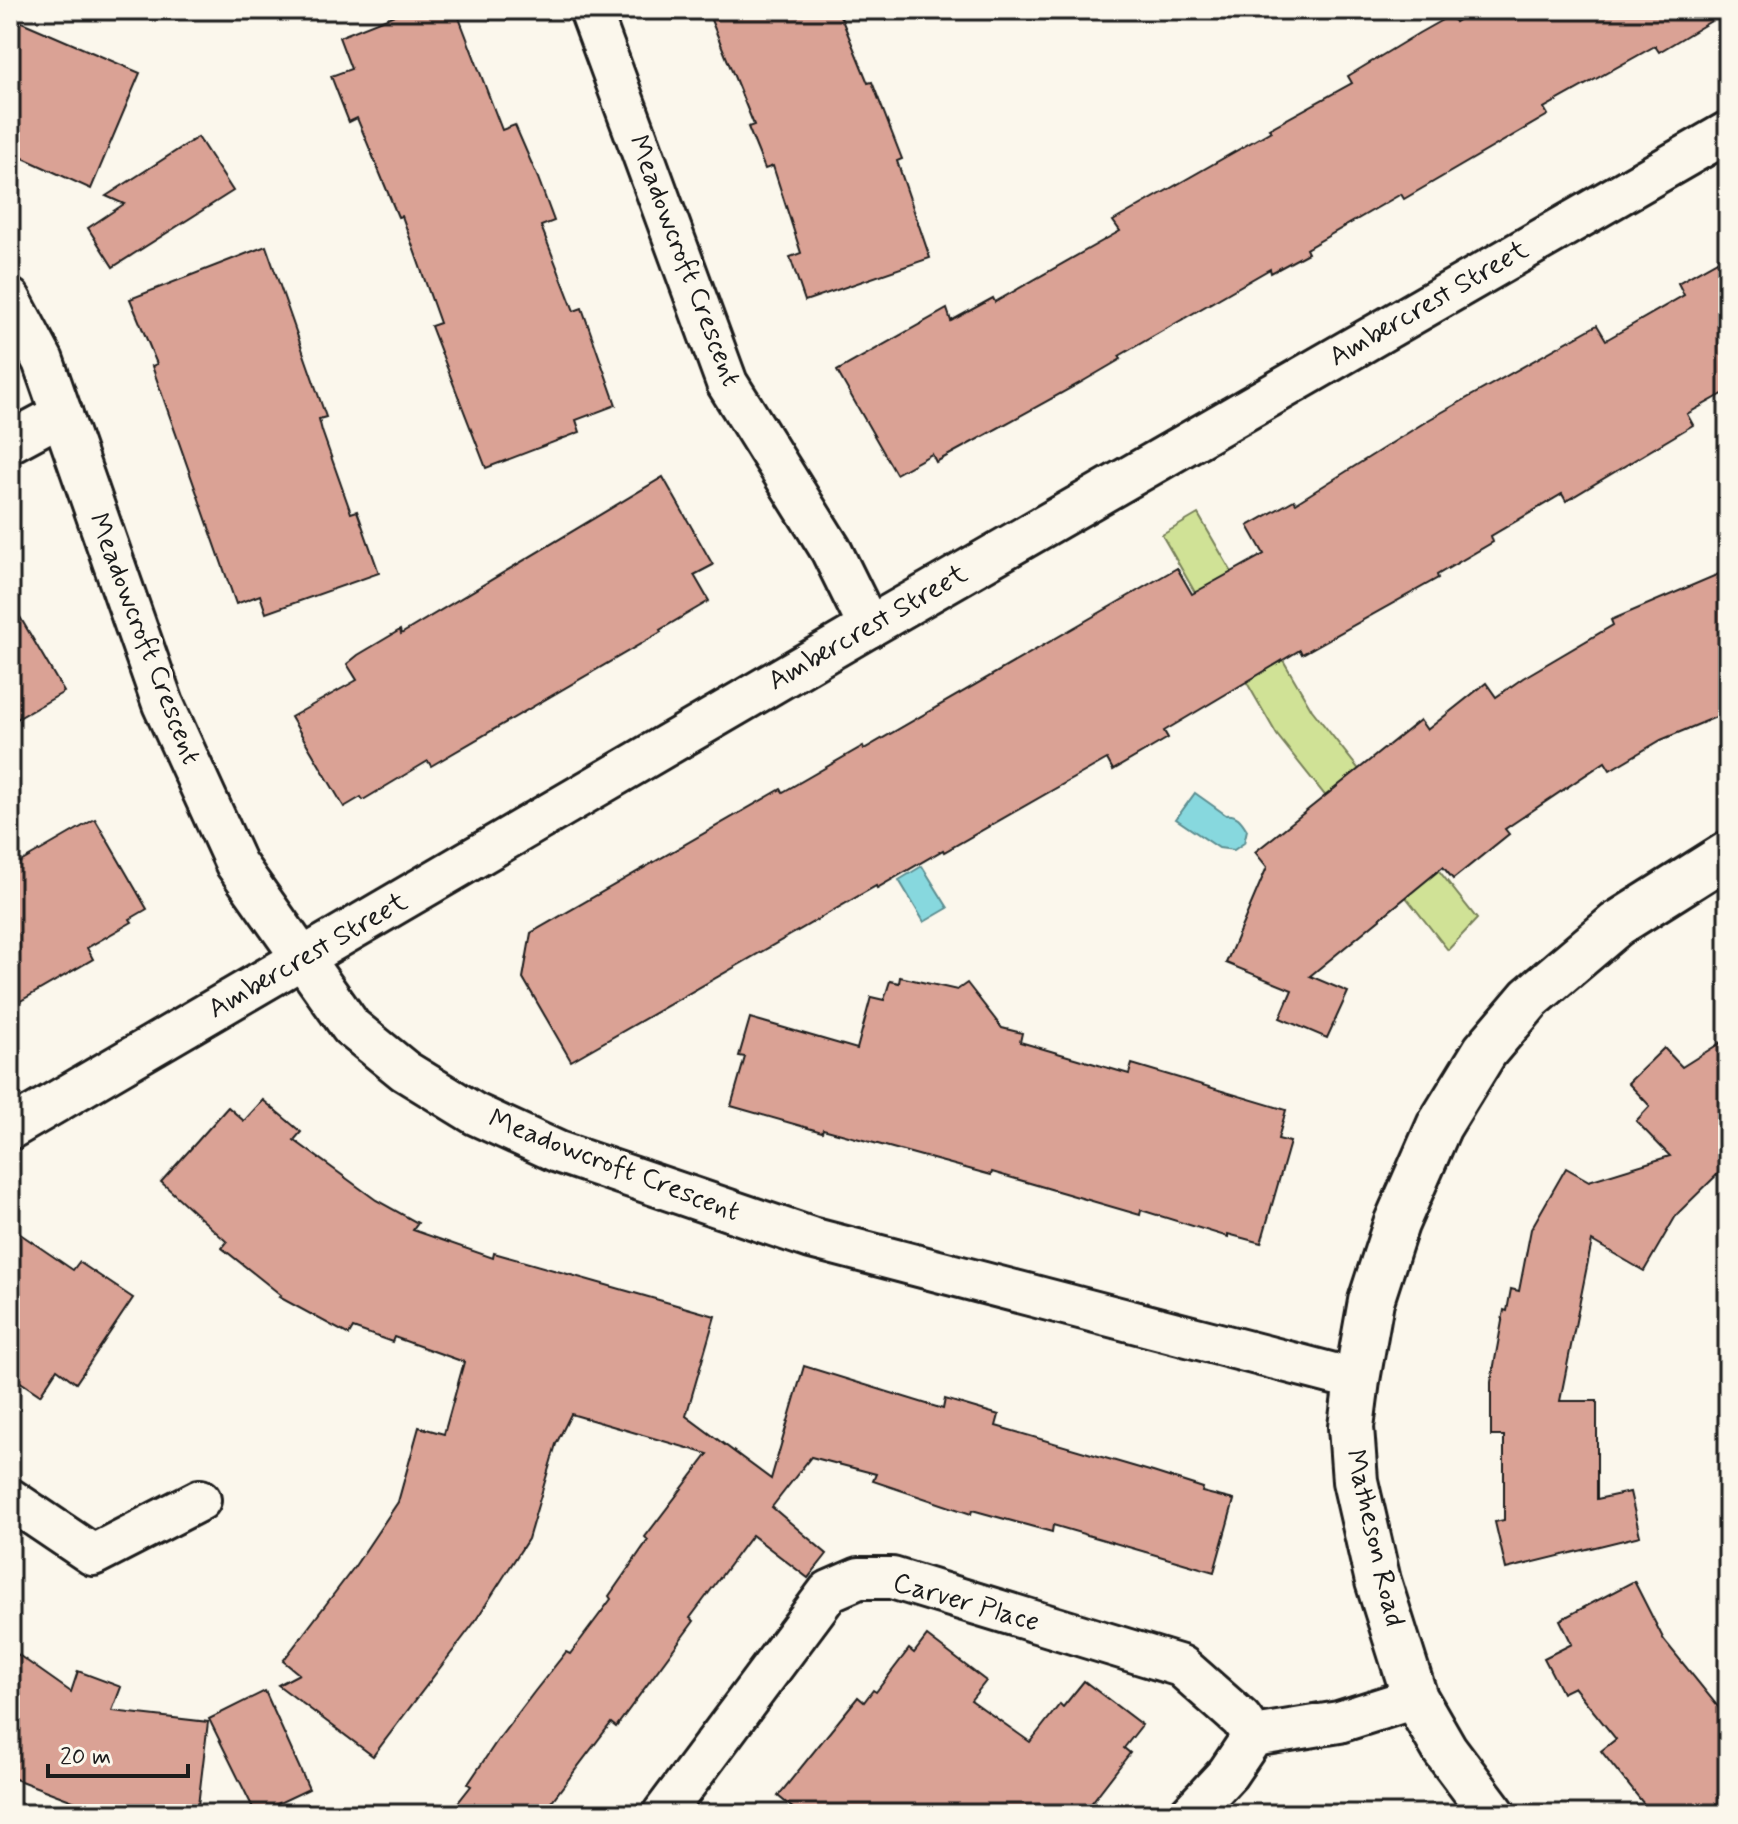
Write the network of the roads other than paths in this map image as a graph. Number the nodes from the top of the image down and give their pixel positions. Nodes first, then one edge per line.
1 (590, 10) edge
2 (1728, 132) edge
3 (10, 299) edge
4 (62, 414) junction
5 (10, 442) edge
6 (869, 627) junction
7 (1728, 854) edge
8 (303, 958) junction
9 (10, 1129) edge
10 (1357, 1380) junction
11 (10, 1499) edge
12 (200, 1500) dead end
13 (1415, 1698) junction
14 (1253, 1736) junction
15 (663, 1814) edge
16 (1190, 1814) edge
17 (1493, 1814) edge

1 - 6 street, Meadowcroft Crescent
2 - 6 street, Ambercrest Street
3 - 4 street, Meadowcroft Crescent
4 - 5 street
4 - 8 street, Meadowcroft Crescent
6 - 8 street, Ambercrest Street
7 - 10 street, Matheson Road
8 - 9 street, Ambercrest Street
8 - 10 street, Meadowcroft Crescent
10 - 13 street, Matheson Road
11 - 12 street
13 - 14 street
13 - 17 street, Matheson Road
14 - 15 street, Carver Place
14 - 16 street

